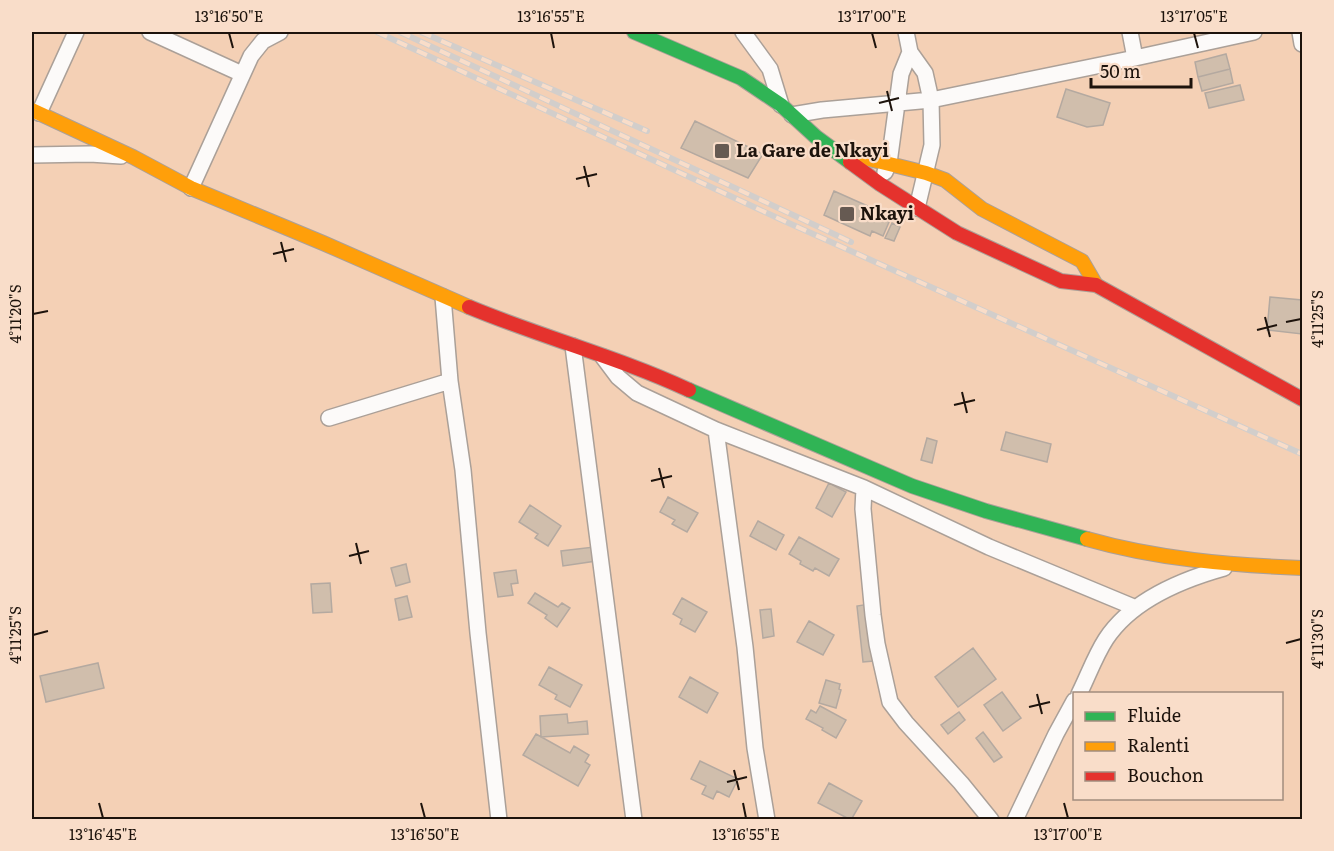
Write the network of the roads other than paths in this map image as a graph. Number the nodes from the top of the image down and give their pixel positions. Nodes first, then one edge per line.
1 (75, 32) edge
2 (150, 32) edge
3 (280, 32) edge
4 (634, 32) edge
5 (743, 32) edge
6 (906, 32) edge
7 (1130, 32) edge
8 (1254, 32) edge
9 (1300, 32) edge
10 (1302, 44) edge
11 (910, 52) junction
12 (1135, 58) junction
13 (242, 74) junction
14 (931, 100) junction
15 (897, 103) junction
16 (786, 110) junction
17 (35, 111) edge
18 (32, 154) edge
19 (133, 157) junction
20 (850, 162) junction
21 (889, 163) junction
22 (926, 172) junction
23 (879, 184) junction
24 (191, 188) junction
25 (917, 208) junction
26 (1096, 285) junction
27 (443, 297) junction
28 (573, 346) junction
29 (603, 357) junction
30 (450, 381) junction
31 (1302, 399) edge
32 (329, 418) dead end
33 (716, 430) junction
34 (864, 488) junction
35 (1236, 565) junction
36 (1302, 568) edge
37 (1136, 608) junction
38 (1080, 692) edge
39 (1073, 703) edge
40 (499, 819) edge
41 (634, 819) edge
42 (767, 819) edge
43 (991, 819) edge
44 (1015, 819) edge

1 - 17 street
2 - 13 street
3 - 13 street
4 - 16 street
5 - 16 street
6 - 11 street
7 - 12 street
8 - 12 street
9 - 10 street
11 - 14 street
11 - 15 street
12 - 14 street
13 - 24 street
14 - 15 street
14 - 22 street
15 - 16 street
15 - 21 street
16 - 20 street
17 - 19 street
18 - 19 street
19 - 24 street
20 - 21 street
20 - 23 street
21 - 22 street
21 - 23 street
22 - 25 street
22 - 26 street
23 - 25 street
24 - 27 street
25 - 26 street
26 - 31 street
27 - 28 street
27 - 30 street
28 - 29 street
28 - 41 street
29 - 33 street
29 - 35 street
30 - 32 street
30 - 40 street
33 - 34 street
33 - 42 street
34 - 37 street
34 - 43 street
35 - 36 street
35 - 37 street
37 - 38 street
39 - 44 street

